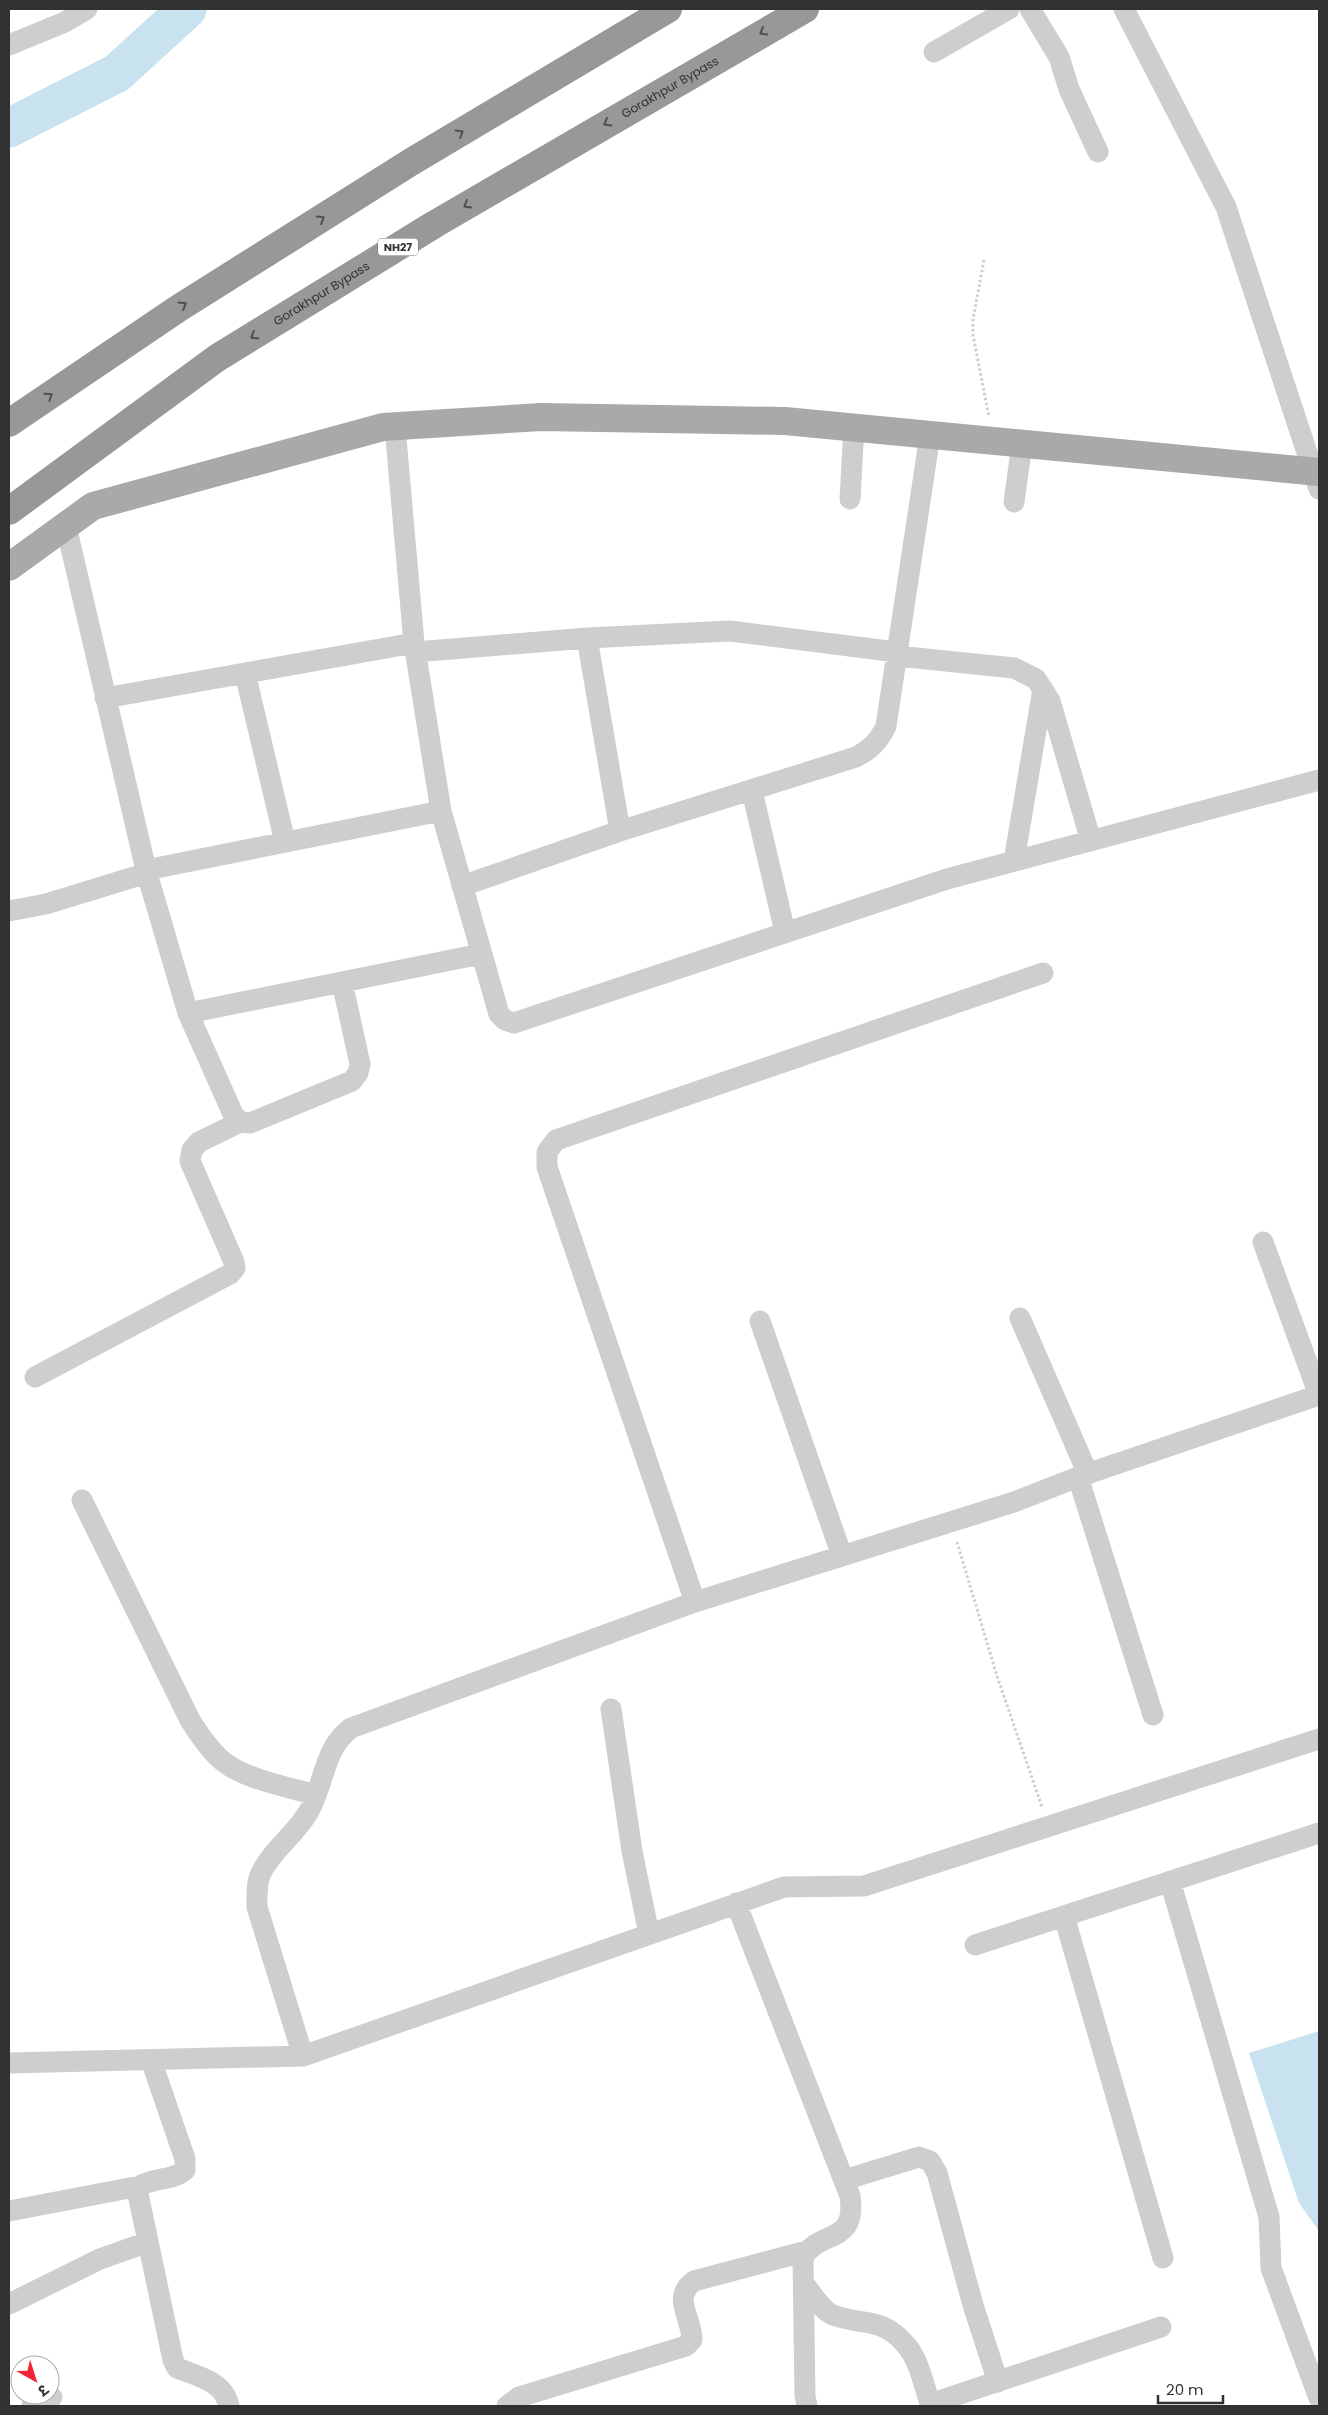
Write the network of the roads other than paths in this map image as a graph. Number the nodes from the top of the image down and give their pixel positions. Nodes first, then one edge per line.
1 (87, 9) edge
2 (668, 9) edge
3 (805, 9) edge
4 (1009, 9) edge
5 (1030, 9) edge
6 (1124, 9) edge
7 (9, 46) edge
8 (934, 52) dead end
9 (1098, 152) dead end
10 (9, 423) edge
11 (395, 427) junction
12 (854, 428) junction
13 (930, 435) junction
14 (1022, 444) junction
15 (1318, 477) edge
16 (850, 499) dead end
17 (1014, 502) dead end
18 (9, 511) edge
19 (66, 526) junction
20 (9, 567) edge
21 (587, 638) junction
22 (415, 648) junction
23 (897, 654) junction
24 (246, 673) junction
25 (1043, 689) junction
26 (105, 698) junction
27 (1319, 780) edge
28 (752, 791) junction
29 (441, 810) junction
30 (620, 831) junction
31 (1091, 841) junction
32 (285, 842) junction
33 (1014, 861) junction
34 (147, 871) junction
35 (462, 886) junction
36 (9, 912) edge
37 (785, 932) junction
38 (481, 954) junction
39 (1043, 973) dead end
40 (342, 982) junction
41 (188, 1013) junction
42 (240, 1122) junction
43 (1263, 1242) dead end
44 (1020, 1318) dead end
45 (760, 1322) dead end
46 (35, 1377) dead end
47 (1319, 1395) edge
48 (1083, 1475) junction
49 (82, 1500) dead end
50 (842, 1556) junction
51 (695, 1602) junction
52 (610, 1709) dead end
53 (1153, 1716) dead end
54 (1319, 1739) edge
55 (316, 1795) junction
56 (1319, 1832) edge
57 (1170, 1881) junction
58 (736, 1903) junction
59 (1064, 1916) junction
60 (650, 1934) junction
61 (975, 1945) dead end
62 (303, 2056) junction
63 (151, 2060) junction
64 (9, 2063) edge
65 (844, 2180) junction
66 (140, 2186) junction
67 (9, 2211) edge
68 (148, 2242) junction
69 (807, 2251) junction
70 (1163, 2258) dead end
71 (804, 2284) junction
72 (9, 2304) edge
73 (1161, 2327) dead end
74 (998, 2382) junction
75 (1319, 2398) edge
76 (930, 2405) edge
77 (229, 2406) edge
78 (507, 2406) edge
79 (807, 2406) edge

1 - 7 street
10 -> 2 highway
3 -> 18 highway, Gorakhpur Bypass / NH27
4 - 8 street
5 - 9 street
6 - 15 street
11 - 12 main road
11 - 19 main road
11 - 22 street
12 - 13 main road
12 - 16 street
13 - 14 main road
13 - 23 street
14 - 15 main road
14 - 17 street
19 - 20 main road
19 - 26 street
21 - 22 street
21 - 23 street
21 - 30 street
22 - 24 street
22 - 29 street
23 - 25 street
23 - 28 street
24 - 26 street
24 - 32 street
25 - 31 street
25 - 33 street
26 - 34 street
27 - 31 street
28 - 30 street
28 - 37 street
29 - 32 street
29 - 35 street
30 - 35 street
31 - 33 street
32 - 34 street
33 - 37 street
34 - 36 street
34 - 41 street
35 - 38 street
37 - 38 street
38 - 40 street
39 - 51 street
40 - 41 street
40 - 42 street
41 - 42 street
42 - 46 street
43 - 47 street
44 - 48 street
45 - 50 street
47 - 48 street
48 - 50 street
48 - 53 street
49 - 55 street
50 - 51 street
51 - 55 street
52 - 60 street
54 - 58 street
55 - 62 street
56 - 57 street
57 - 59 street
57 - 75 street
58 - 60 street
58 - 65 street
59 - 61 street
59 - 70 street
60 - 62 street
62 - 63 street
63 - 64 street
63 - 66 street
65 - 69 street
65 - 74 street
66 - 67 street
66 - 68 street
68 - 72 street
68 - 77 street
69 - 71 street
69 - 78 street
71 - 76 street
71 - 79 street
73 - 74 street
74 - 76 street

